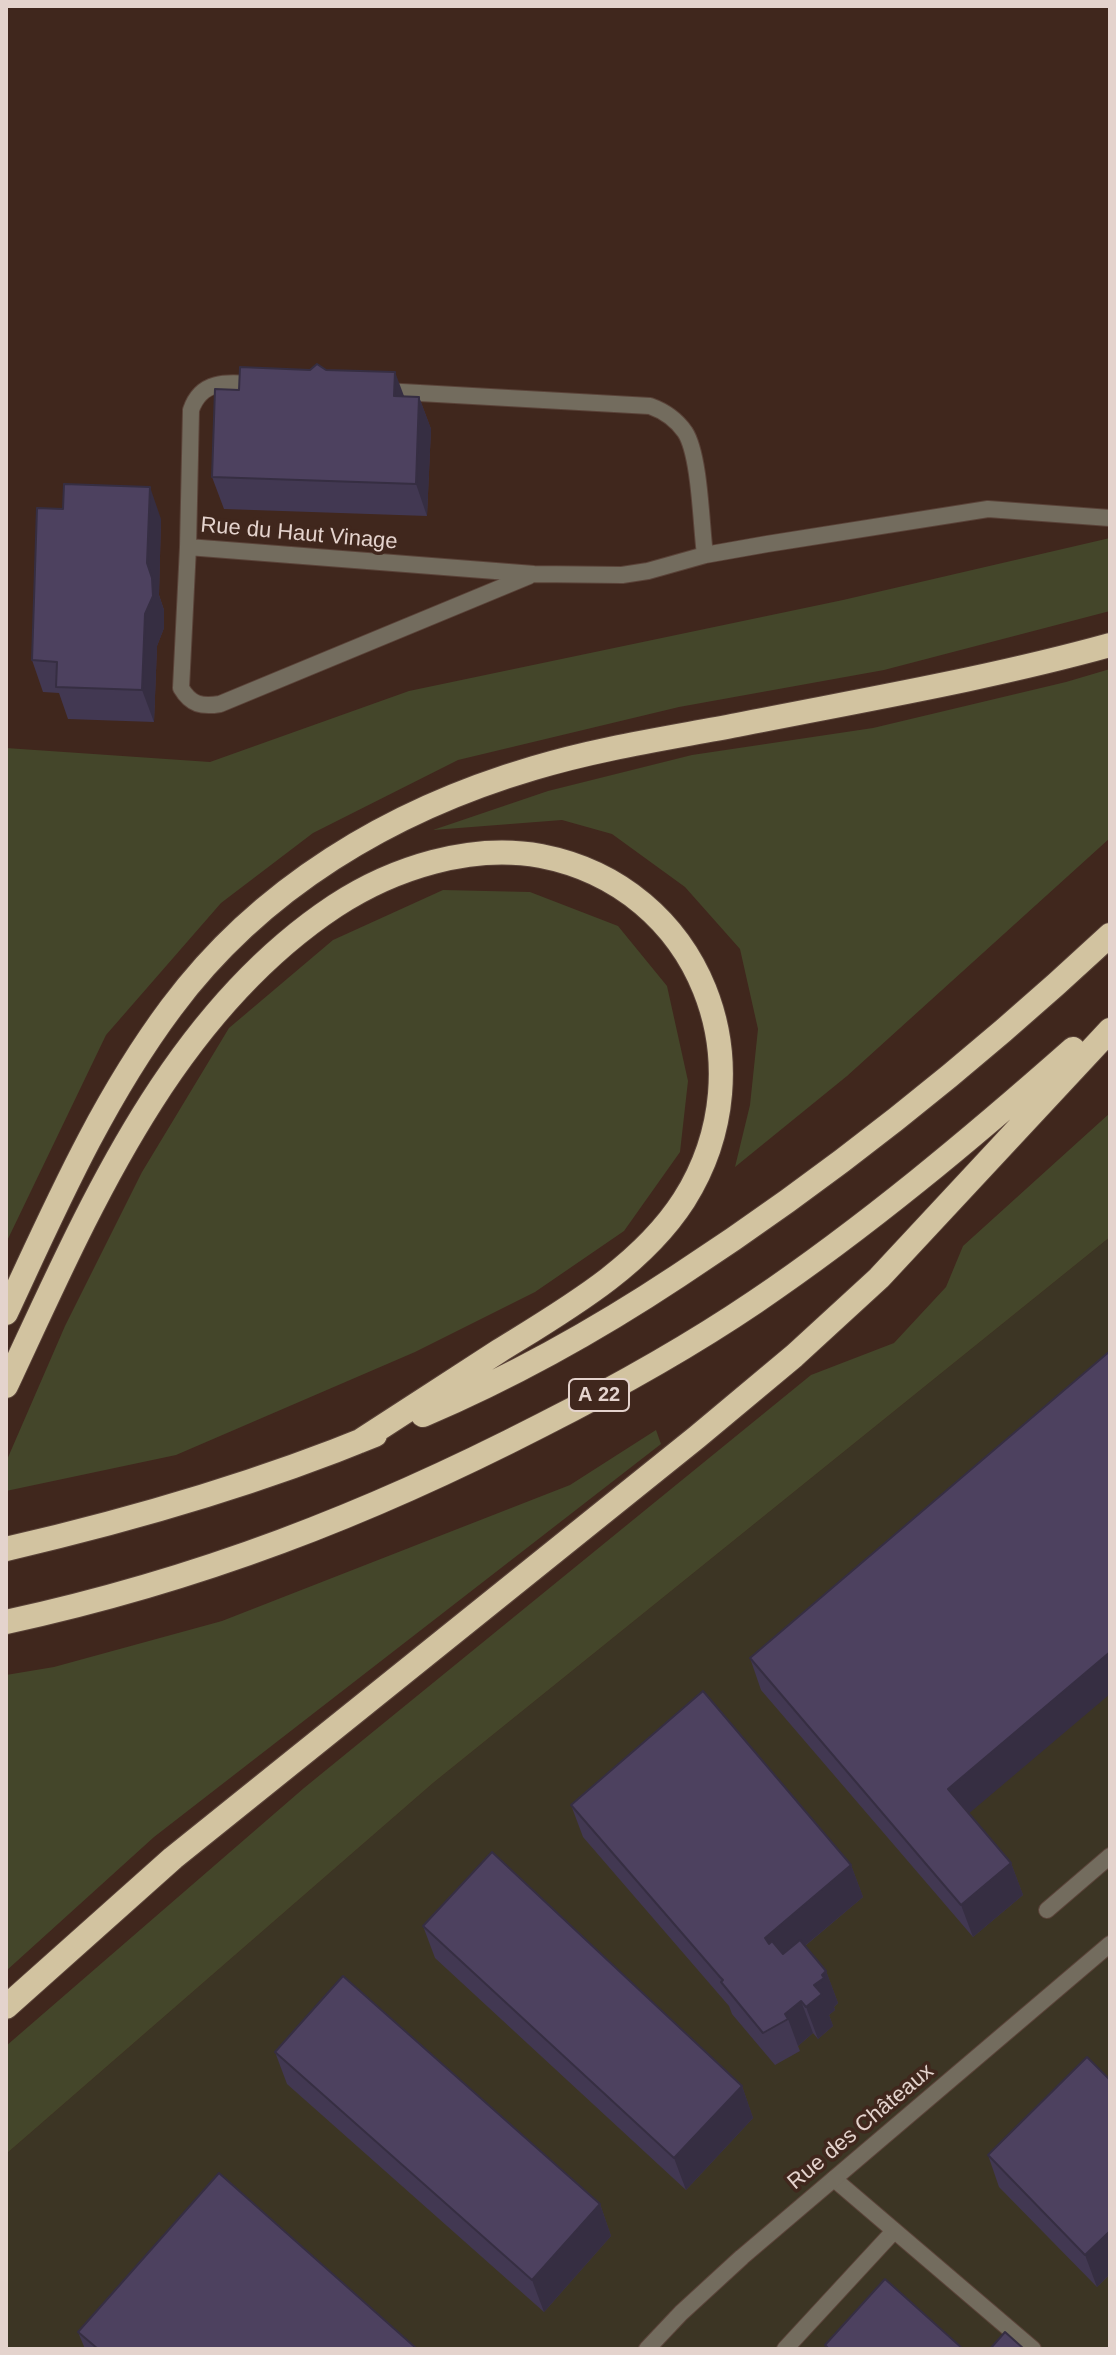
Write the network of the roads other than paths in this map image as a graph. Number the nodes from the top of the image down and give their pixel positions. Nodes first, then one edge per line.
1 (271, 385) edge
2 (366, 390) edge
3 (1110, 518) edge
4 (188, 547) junction
5 (705, 555) junction
6 (534, 574) junction
7 (1110, 645) edge
8 (1110, 935) edge
9 (1110, 1017) edge
10 (1110, 1030) edge
11 (6, 1313) edge
12 (6, 1386) edge
13 (360, 1441) junction
14 (6, 1549) edge
15 (6, 1622) edge
16 (1110, 1856) edge
17 (1047, 1910) dead end
18 (1110, 1944) edge
19 (6, 2007) edge
20 (834, 2179) junction
21 (894, 2231) junction
22 (647, 2349) edge
23 (785, 2349) edge
24 (1033, 2349) edge

1 - 4 street, Rue du Haut Vinage
2 - 5 street
3 - 5 street, Rue du Haut Vinage
4 - 6 street, Rue du Haut Vinage
4 - 6 street
5 - 6 street, Rue du Haut Vinage
7 - 11 highway
8 - 13 highway, A 22
9 - 15 highway, A 22
10 - 19 highway
12 - 13 highway
13 - 14 highway, A 22
16 - 17 street
18 - 20 street, Rue des Châteaux
20 - 21 street
20 - 22 street, Rue des Châteaux
21 - 23 street
21 - 24 street

